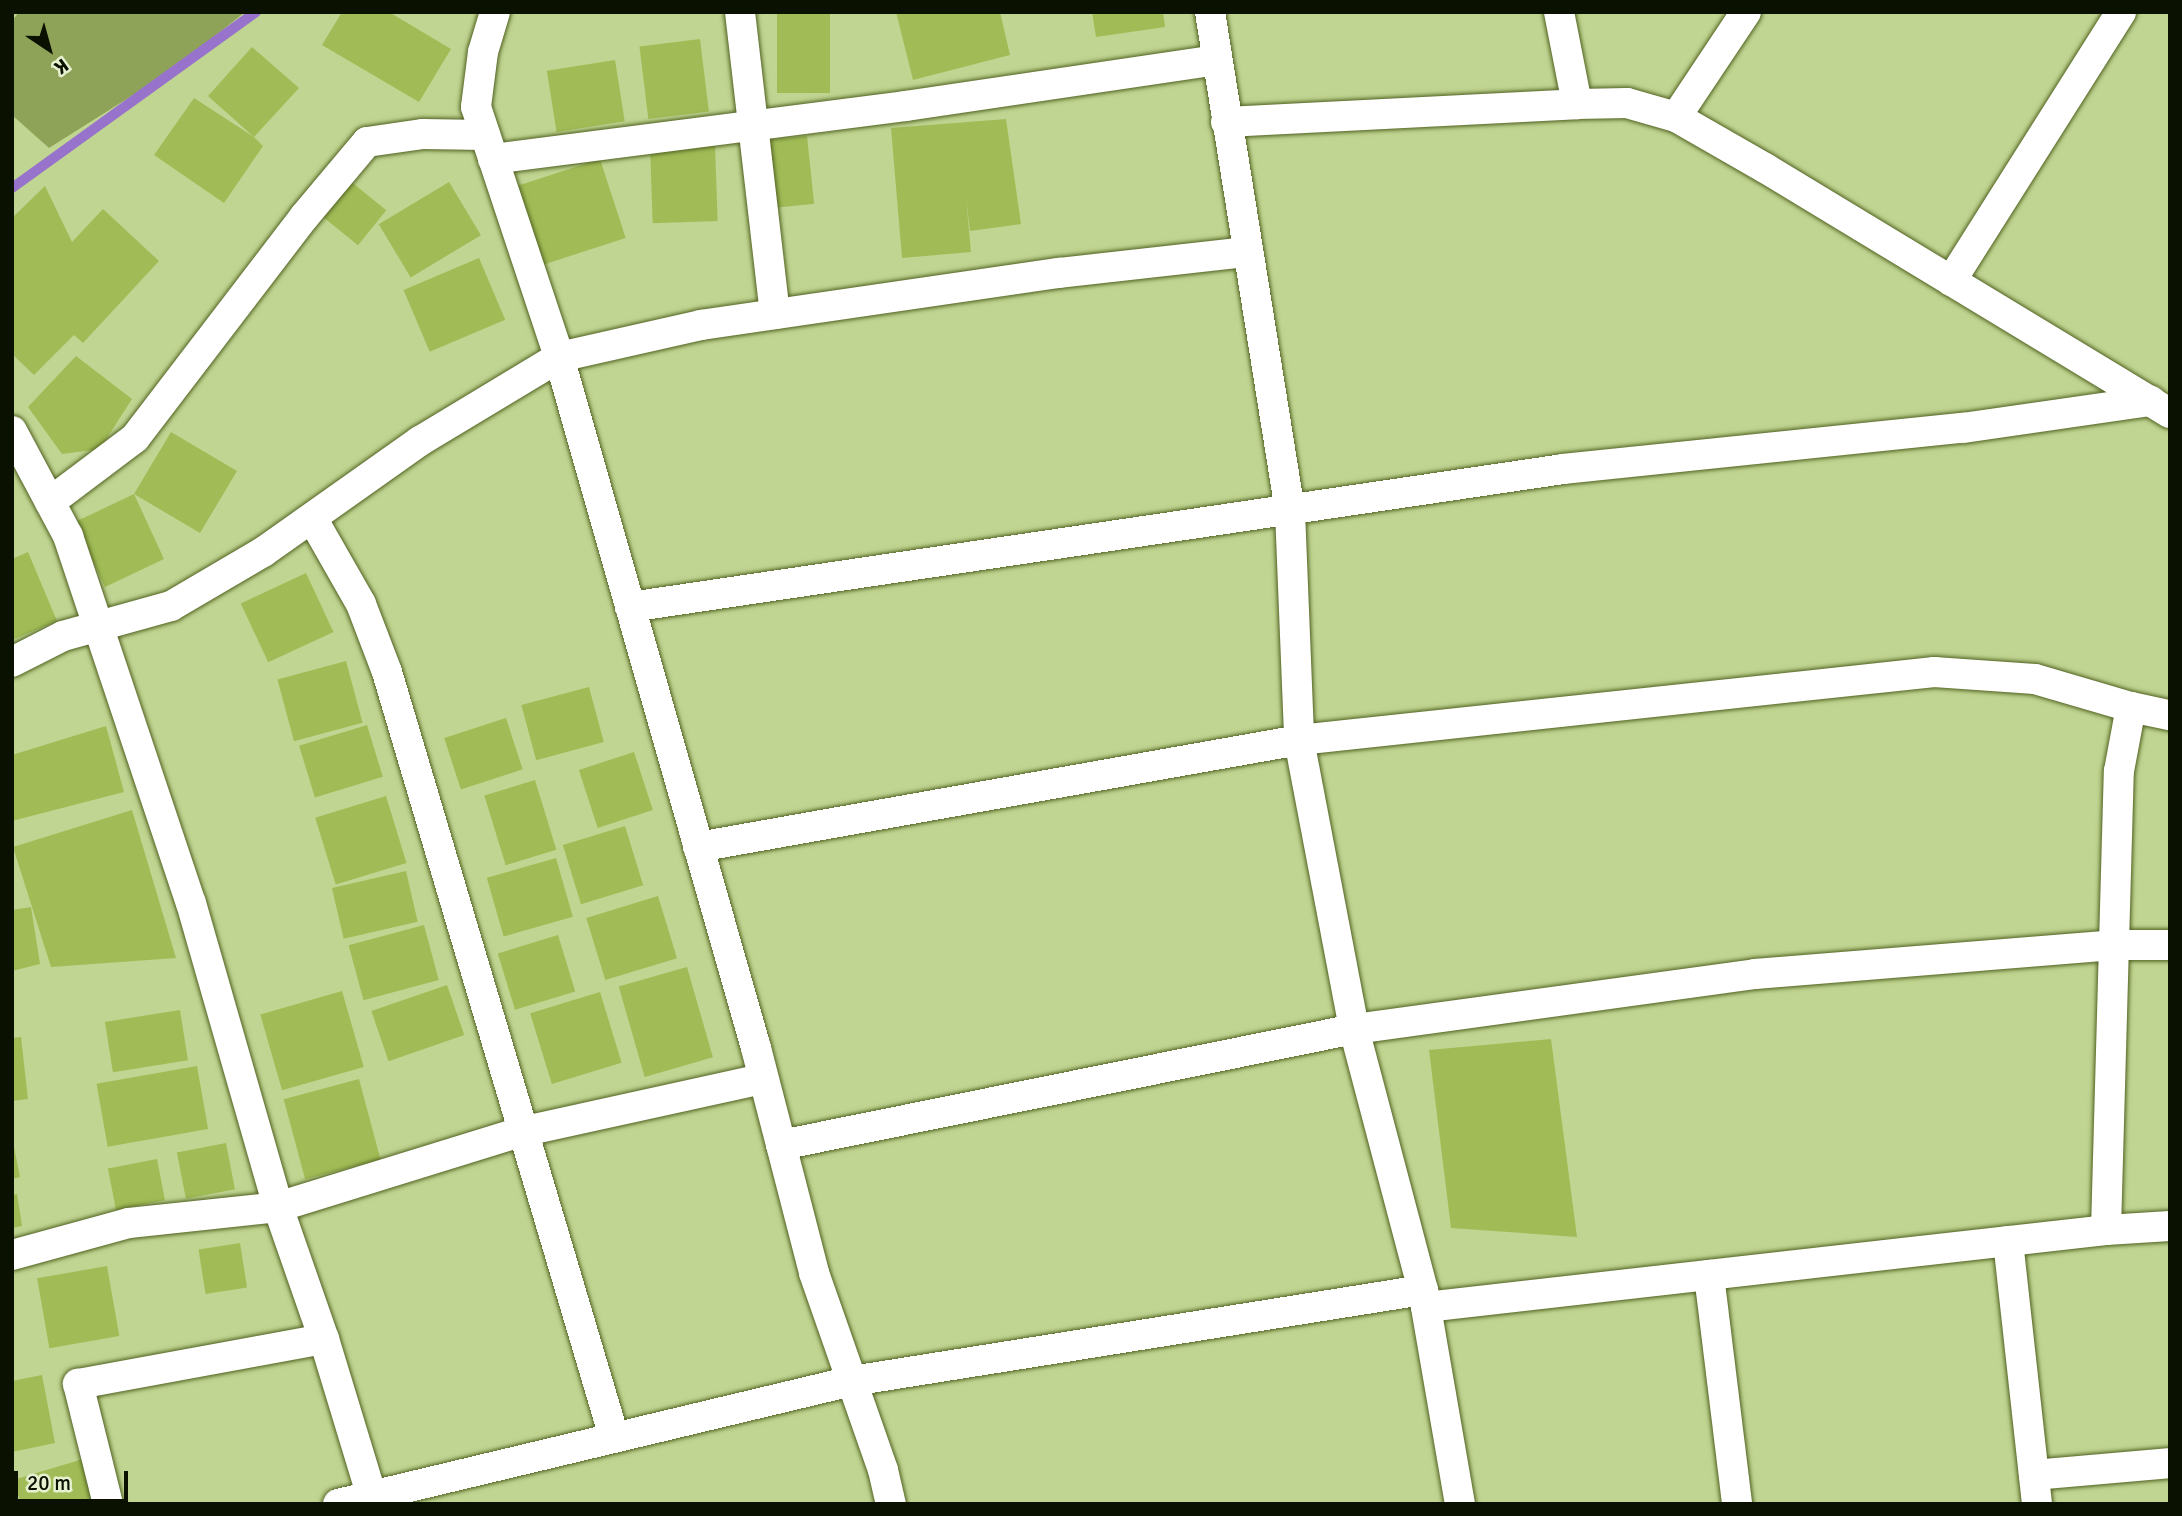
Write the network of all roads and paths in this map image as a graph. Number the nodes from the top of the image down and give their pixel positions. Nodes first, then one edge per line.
1 (495, 12) edge
2 (740, 12) edge
3 (1210, 12) edge
4 (1559, 12) edge
5 (1746, 12) edge
6 (2121, 12) edge
7 (1217, 60) junction
8 (1577, 104) junction
9 (1676, 117) junction
10 (1226, 122) junction
11 (753, 125) junction
12 (489, 147) junction
13 (1246, 251) junction
14 (1951, 281) junction
15 (775, 314) junction
16 (559, 357) junction
17 (2160, 407) edge
18 (12, 431) edge
19 (50, 502) junction
20 (1290, 511) junction
21 (312, 518) junction
22 (630, 607) junction
23 (97, 626) junction
24 (12, 662) edge
25 (2131, 707) junction
26 (2170, 715) edge
27 (1299, 740) junction
28 (698, 848) junction
29 (2114, 945) junction
30 (2170, 945) edge
31 (1354, 1029) junction
32 (763, 1079) junction
33 (521, 1132) junction
34 (780, 1145) junction
35 (278, 1208) junction
36 (2170, 1226) edge
37 (2106, 1230) junction
38 (2008, 1241) junction
39 (12, 1255) edge
40 (1709, 1275) junction
41 (1425, 1299) junction
42 (324, 1339) junction
43 (852, 1381) junction
44 (614, 1437) junction
45 (2170, 1463) edge
46 (2036, 1489) edge
47 (372, 1499) edge
48 (108, 1504) edge
49 (338, 1504) edge
50 (891, 1504) edge
51 (1460, 1504) edge
52 (1737, 1504) edge

1 - 12 street
2 - 11 street
3 - 7 street
4 - 8 street
5 - 9 street
6 - 14 street
7 - 10 street
7 - 11 street
8 - 9 street
8 - 10 street
9 - 14 street
10 - 13 street
11 - 12 street
11 - 15 street
12 - 16 street
12 - 19 street
13 - 15 street
13 - 20 street
14 - 17 street
15 - 16 street
16 - 21 street
16 - 22 street
17 - 20 street
18 - 19 street
19 - 23 street
20 - 22 street
20 - 27 street
21 - 23 street
21 - 33 street
22 - 28 street
23 - 24 street
23 - 35 street
25 - 26 street
25 - 27 street
25 - 29 street
27 - 28 street
27 - 31 street
28 - 32 street
29 - 30 street
29 - 31 street
29 - 37 street
31 - 34 street
31 - 41 street
32 - 33 street
32 - 34 street
33 - 35 street
33 - 44 street
34 - 43 street
35 - 39 street
35 - 42 street
36 - 37 street
37 - 38 street
38 - 40 street
38 - 46 street
40 - 41 street
40 - 52 street
41 - 43 street
41 - 51 street
42 - 47 street
42 - 48 street
43 - 44 street
43 - 50 street
44 - 47 street
45 - 46 street
47 - 49 street

